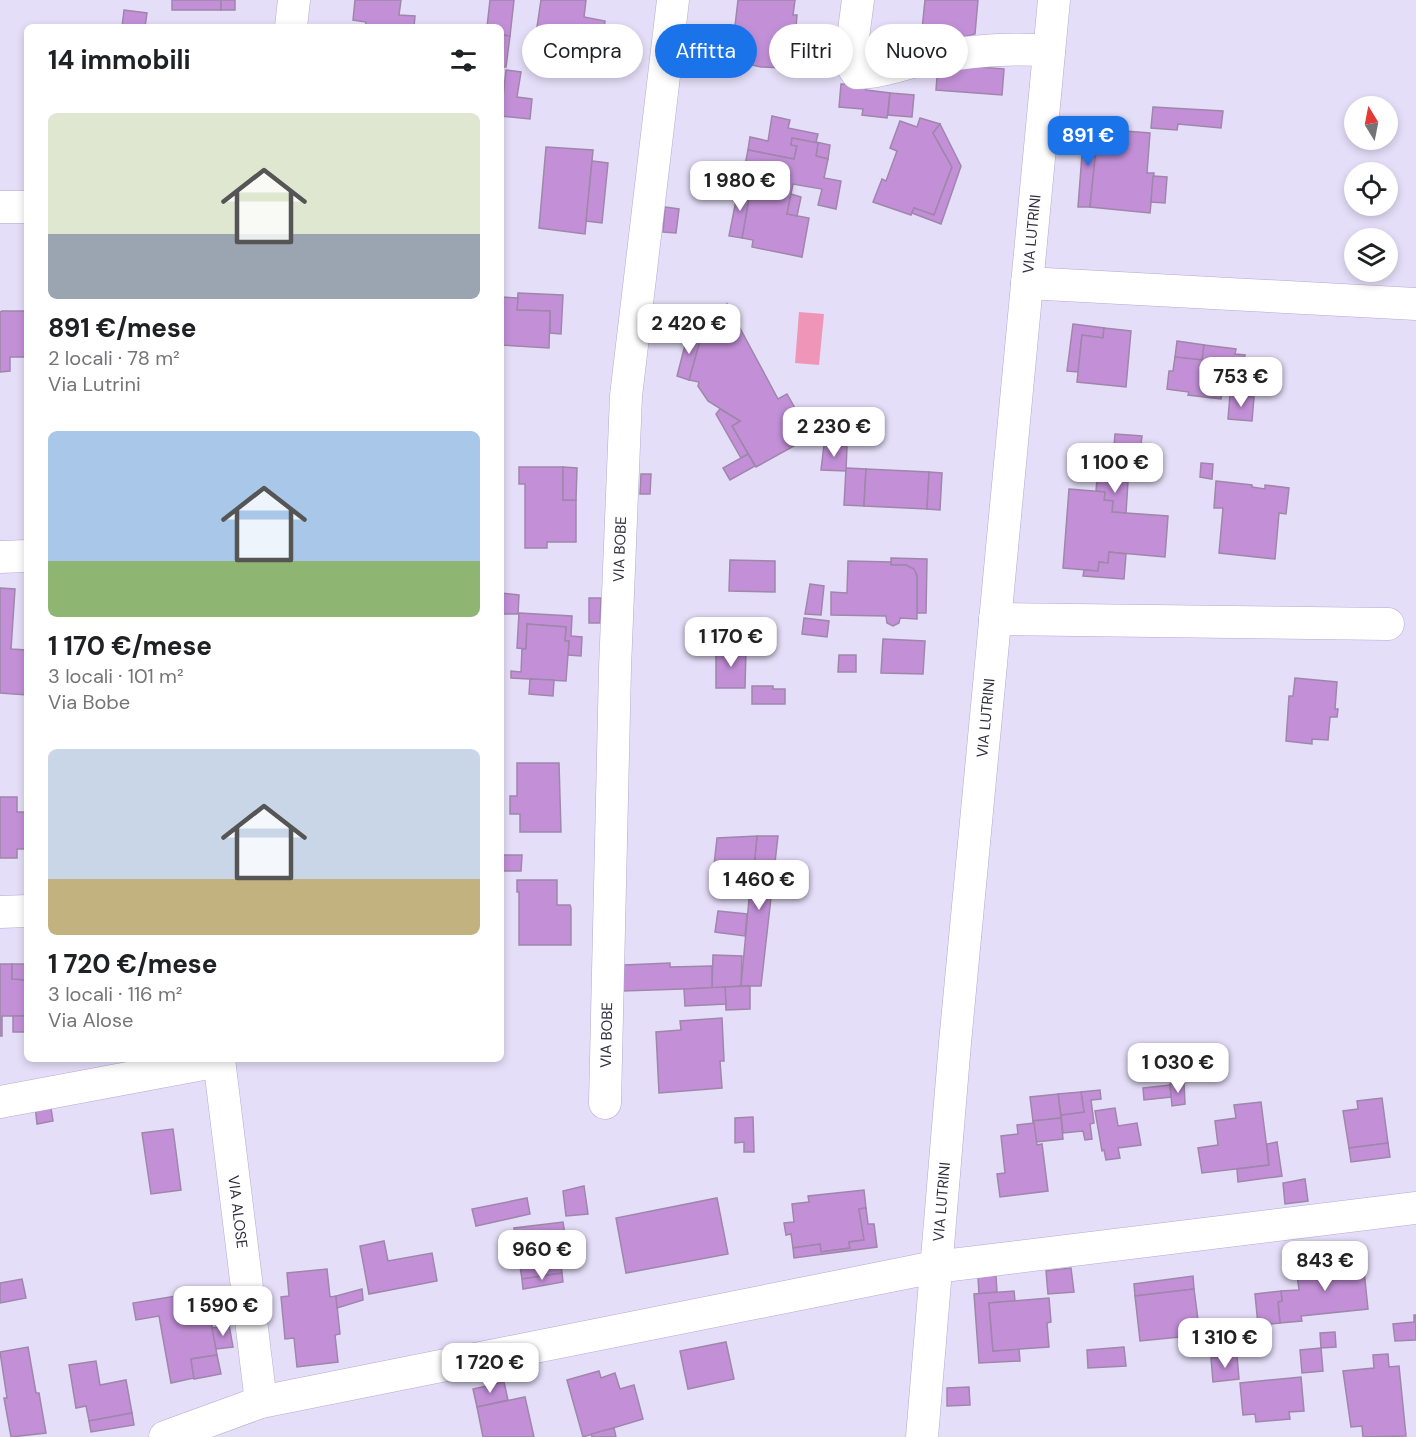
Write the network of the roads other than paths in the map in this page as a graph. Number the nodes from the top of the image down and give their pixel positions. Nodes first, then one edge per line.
1 (294, 0) edge
2 (673, 0) edge
3 (858, 0) edge
4 (1054, 0) edge
5 (291, 24) edge
6 (1049, 51) junction
7 (0, 207) edge
8 (24, 207) edge
9 (1027, 283) junction
10 (1416, 304) edge
11 (24, 556) edge
12 (0, 557) edge
13 (995, 619) junction
14 (1388, 624) dead end
15 (24, 911) edge
16 (0, 912) edge
17 (209, 1062) edge
18 (219, 1062) edge
19 (0, 1102) edge
20 (605, 1103) dead end
21 (1416, 1208) edge
22 (935, 1267) junction
23 (261, 1402) junction
24 (165, 1437) edge
25 (922, 1437) edge

1 - 5 street
2 - 20 street, VIA BOBE
3 - 6 street
4 - 6 street, VIA LUTRINI
6 - 9 street, VIA LUTRINI
7 - 8 street
9 - 10 street
9 - 13 street, VIA LUTRINI
11 - 12 street
13 - 14 street
13 - 22 street, VIA LUTRINI
15 - 16 street
17 - 19 street
18 - 23 street, VIA ALOSE
21 - 22 street
22 - 23 street
22 - 25 street, VIA LUTRINI
23 - 24 street

